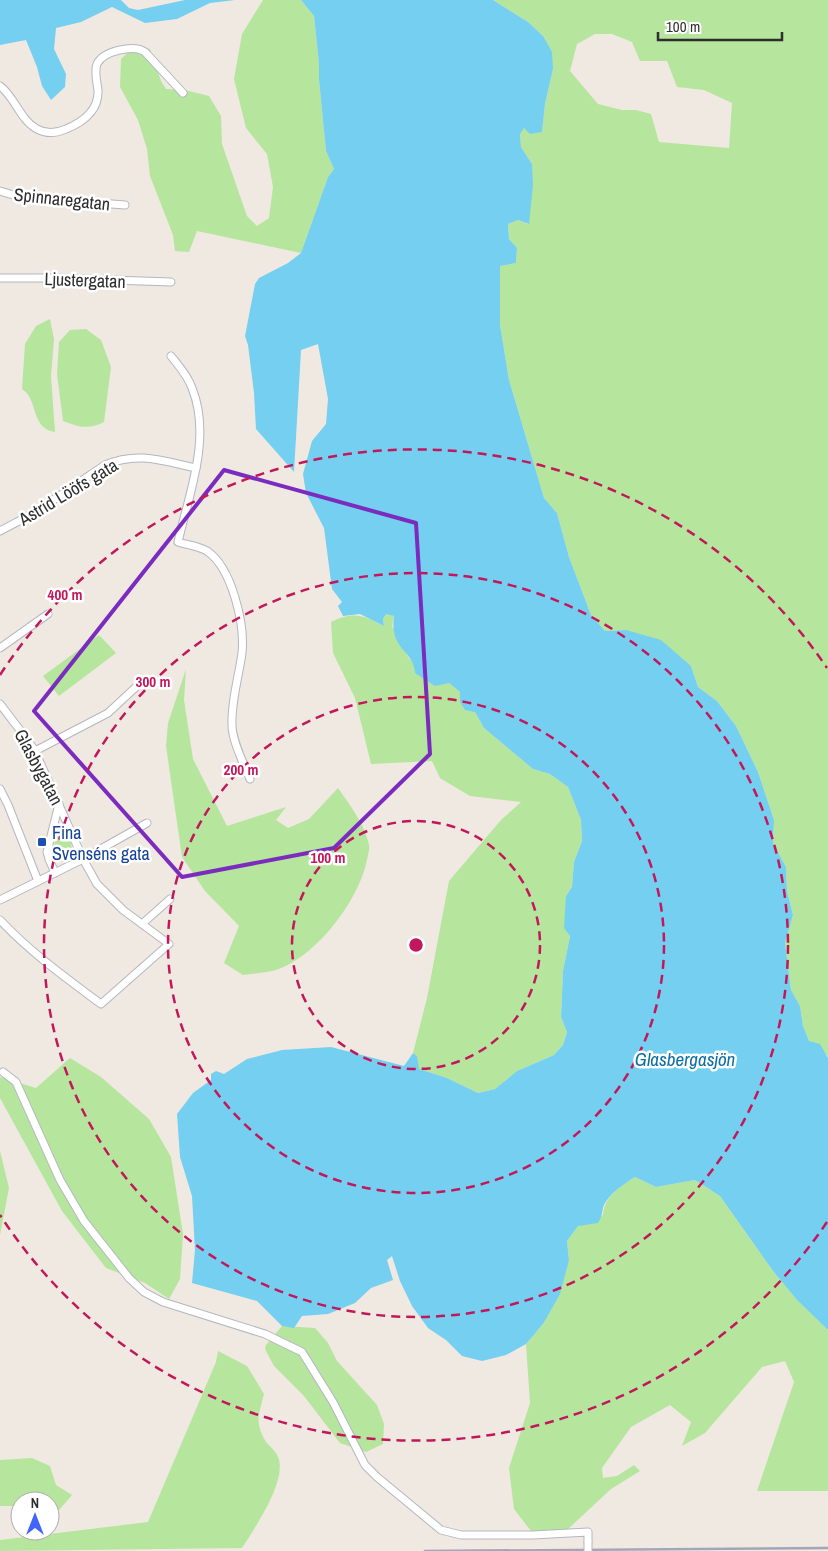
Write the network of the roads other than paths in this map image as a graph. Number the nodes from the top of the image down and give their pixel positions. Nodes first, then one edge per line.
1 (0, 86) edge
2 (183, 93) dead end
3 (0, 191) edge
4 (125, 205) dead end
5 (0, 278) edge
6 (171, 282) dead end
7 (172, 356) dead end
8 (196, 468) junction
9 (0, 530) edge
10 (48, 614) dead end
11 (0, 648) edge
12 (136, 687) dead end
13 (0, 704) edge
14 (35, 751) junction
15 (250, 779) dead end
16 (0, 789) edge
17 (59, 804) junction
18 (147, 823) dead end
19 (83, 859) junction
20 (55, 872) junction
21 (38, 881) junction
22 (170, 899) dead end
23 (0, 900) edge
24 (0, 920) edge
25 (142, 924) junction
26 (2, 1072) dead end
27 (588, 1551) edge

1 - 2 street
3 - 4 street, Spinnaregatan
5 - 6 street, Ljustergatan
7 - 8 street
8 - 9 street, Astrid Lööfs gata
8 - 15 street
10 - 11 street
12 - 14 street
13 - 14 street, Glasbygatan
14 - 17 street, Glasbygatan
16 - 21 street
17 - 19 street, Glasbygatan
17 - 20 street
18 - 19 street
19 - 20 street
19 - 25 street, Glasbygatan
20 - 21 street
21 - 23 street
22 - 25 street
24 - 25 street, Glasbygatan
26 - 27 street, bridge

